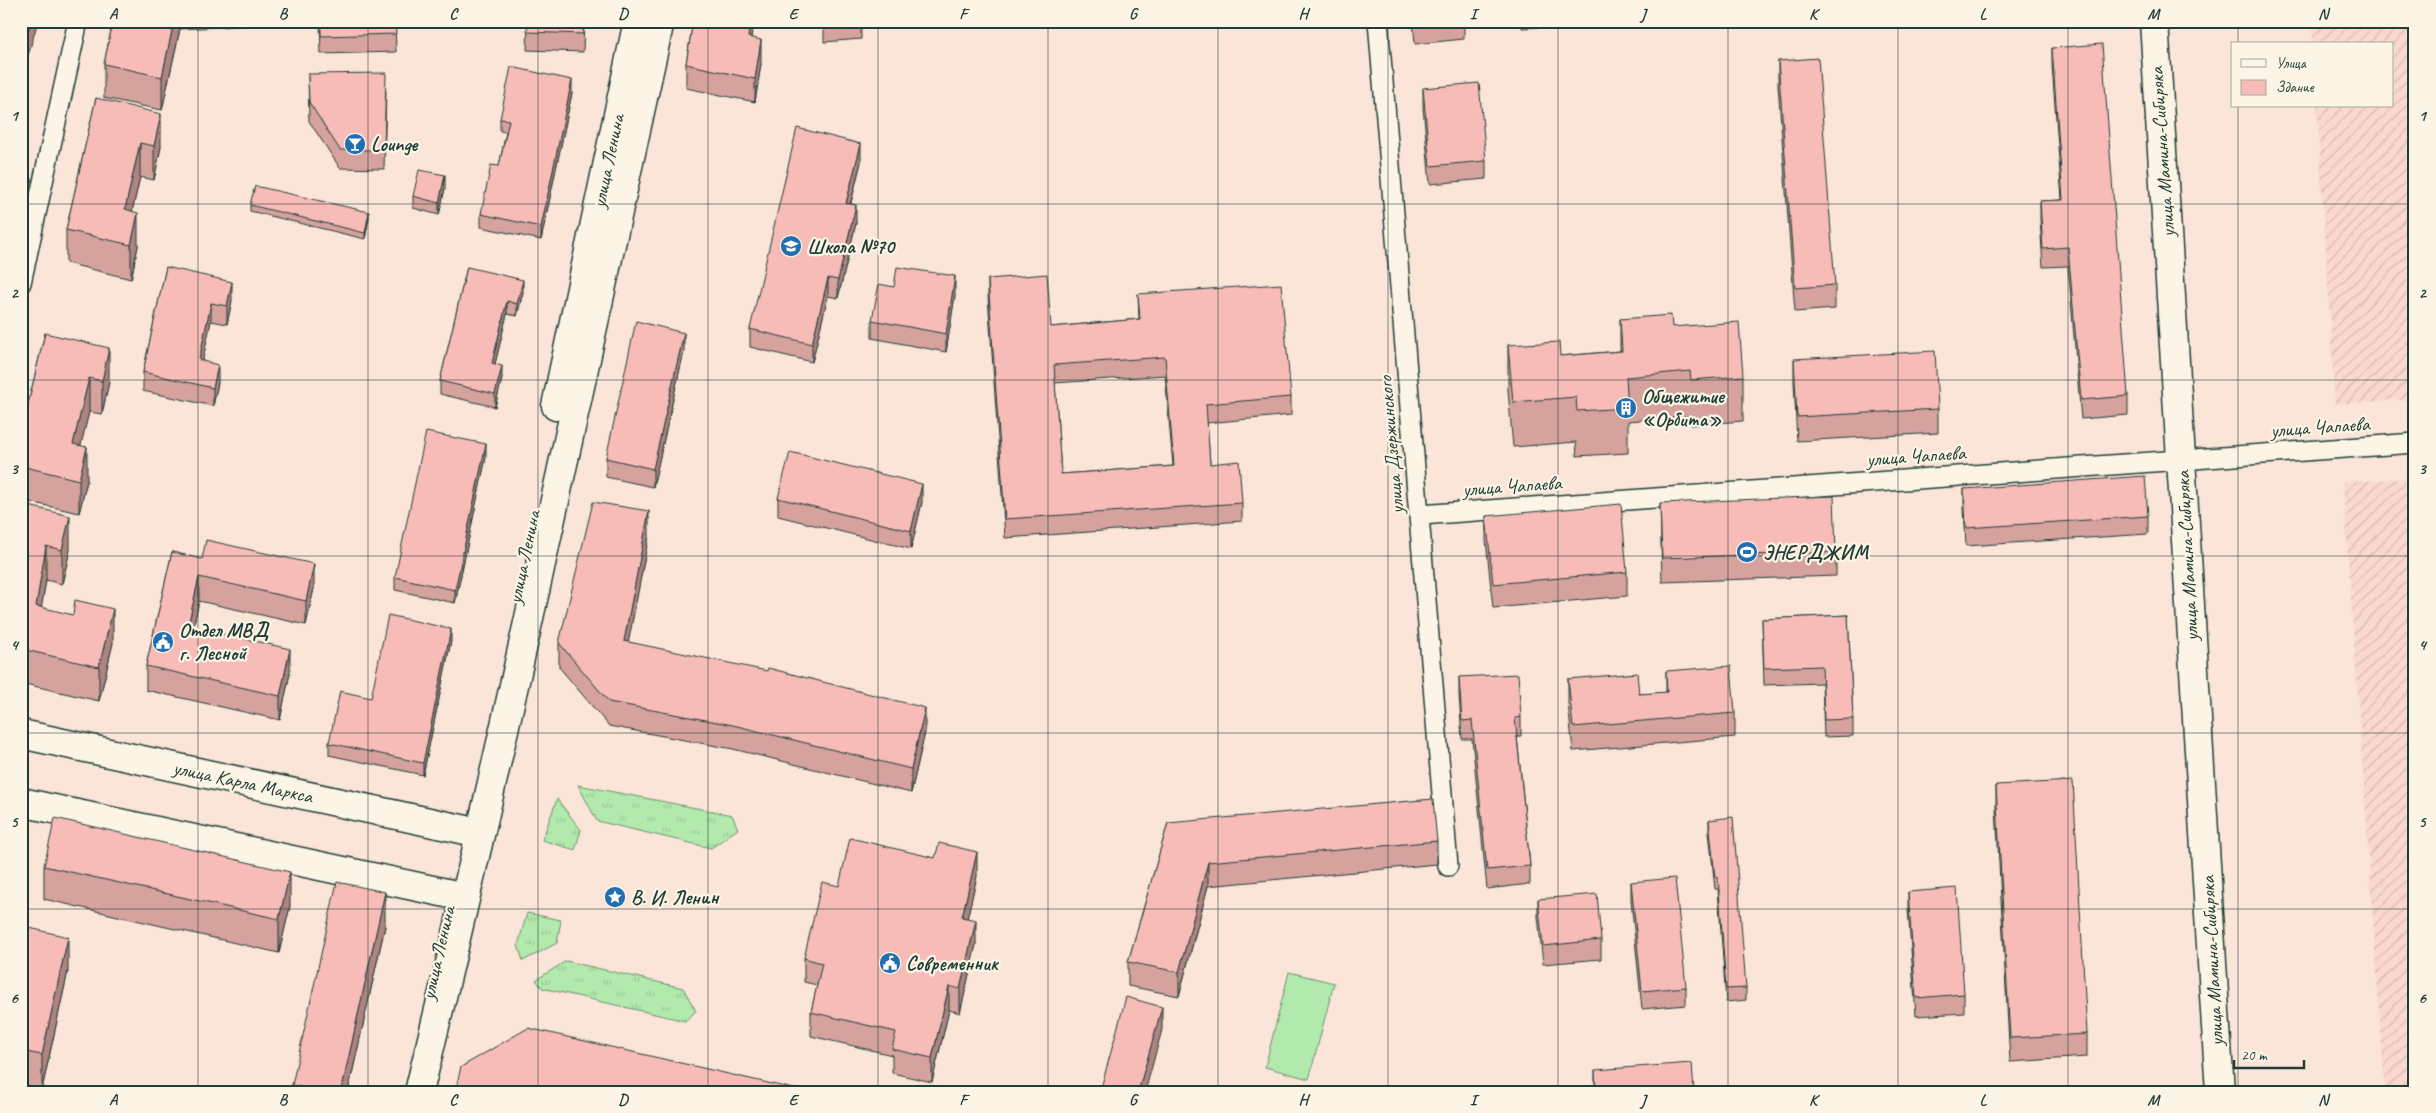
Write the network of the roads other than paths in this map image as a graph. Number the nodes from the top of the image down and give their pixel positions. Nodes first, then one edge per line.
1 (78, 21) edge
2 (638, 21) edge
3 (660, 21) edge
4 (1378, 21) edge
5 (2154, 21) edge
6 (596, 264) junction
7 (21, 283) edge
8 (2415, 444) edge
9 (2181, 459) junction
10 (1420, 515) junction
11 (21, 734) edge
12 (21, 802) edge
13 (473, 832) junction
14 (1448, 866) dead end
15 (458, 895) junction
16 (406, 1092) edge
17 (419, 1092) edge
18 (2220, 1092) edge

1 - 7 street
2 - 6 main road, улица Ленина
3 - 6 main road
4 - 10 street, улица Дзержинского
5 - 9 main road, улица Мамина-Сибиряка
6 - 13 main road, улица Ленина
8 - 9 street, улица Чапаева
9 - 10 street, улица Чапаева
9 - 18 main road, улица Мамина-Сибиряка
10 - 14 street, улица Дзержинского
11 - 13 main road, улица Карла Маркса
12 - 15 main road
13 - 15 main road, улица Ленина
15 - 16 main road, улица Ленина
15 - 17 main road

